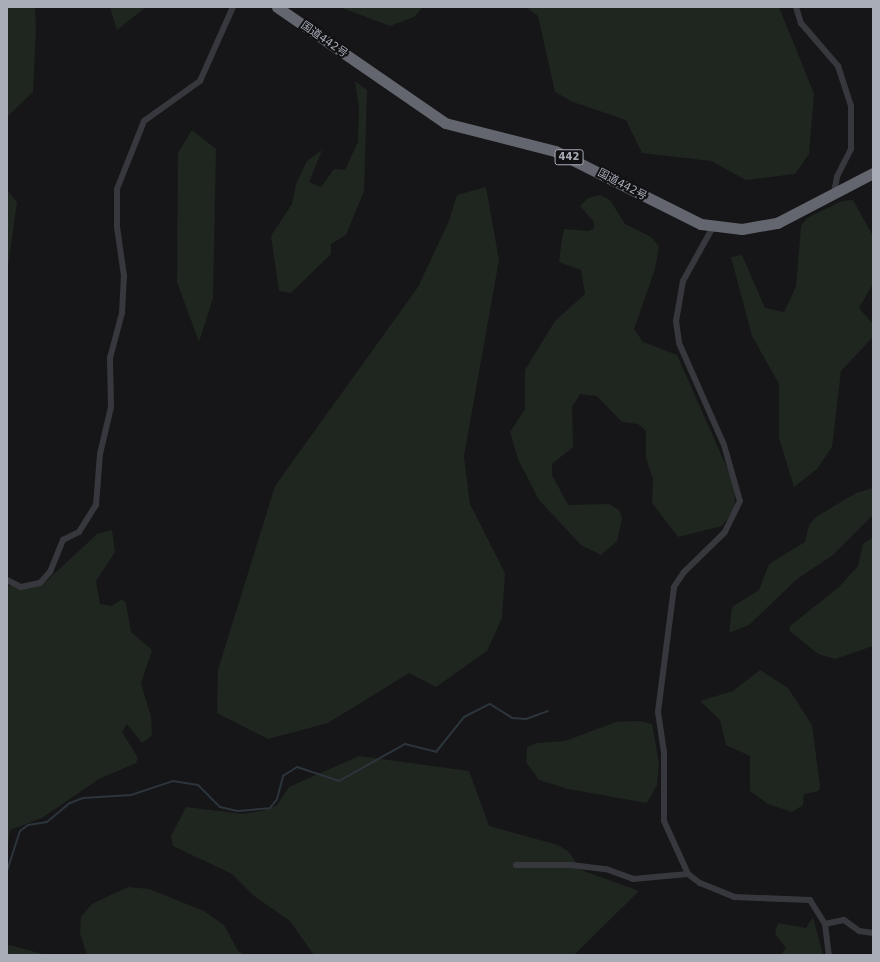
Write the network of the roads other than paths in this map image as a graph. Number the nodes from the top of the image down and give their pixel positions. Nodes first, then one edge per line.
1 (233, 7) edge
2 (277, 7) edge
3 (796, 7) edge
4 (873, 173) edge
5 (834, 192) junction
6 (713, 227) junction
7 (7, 580) edge
8 (516, 865) dead end
9 (688, 874) junction
10 (825, 924) junction
11 (873, 933) edge
12 (829, 955) edge

1 - 7 street
2 - 6 highway, 国道442号 / 442
3 - 5 street
4 - 5 highway, 国道442号 / 442
5 - 6 highway, 国道442号 / 442
6 - 9 street
8 - 9 street
9 - 10 street
10 - 11 street
10 - 12 street

